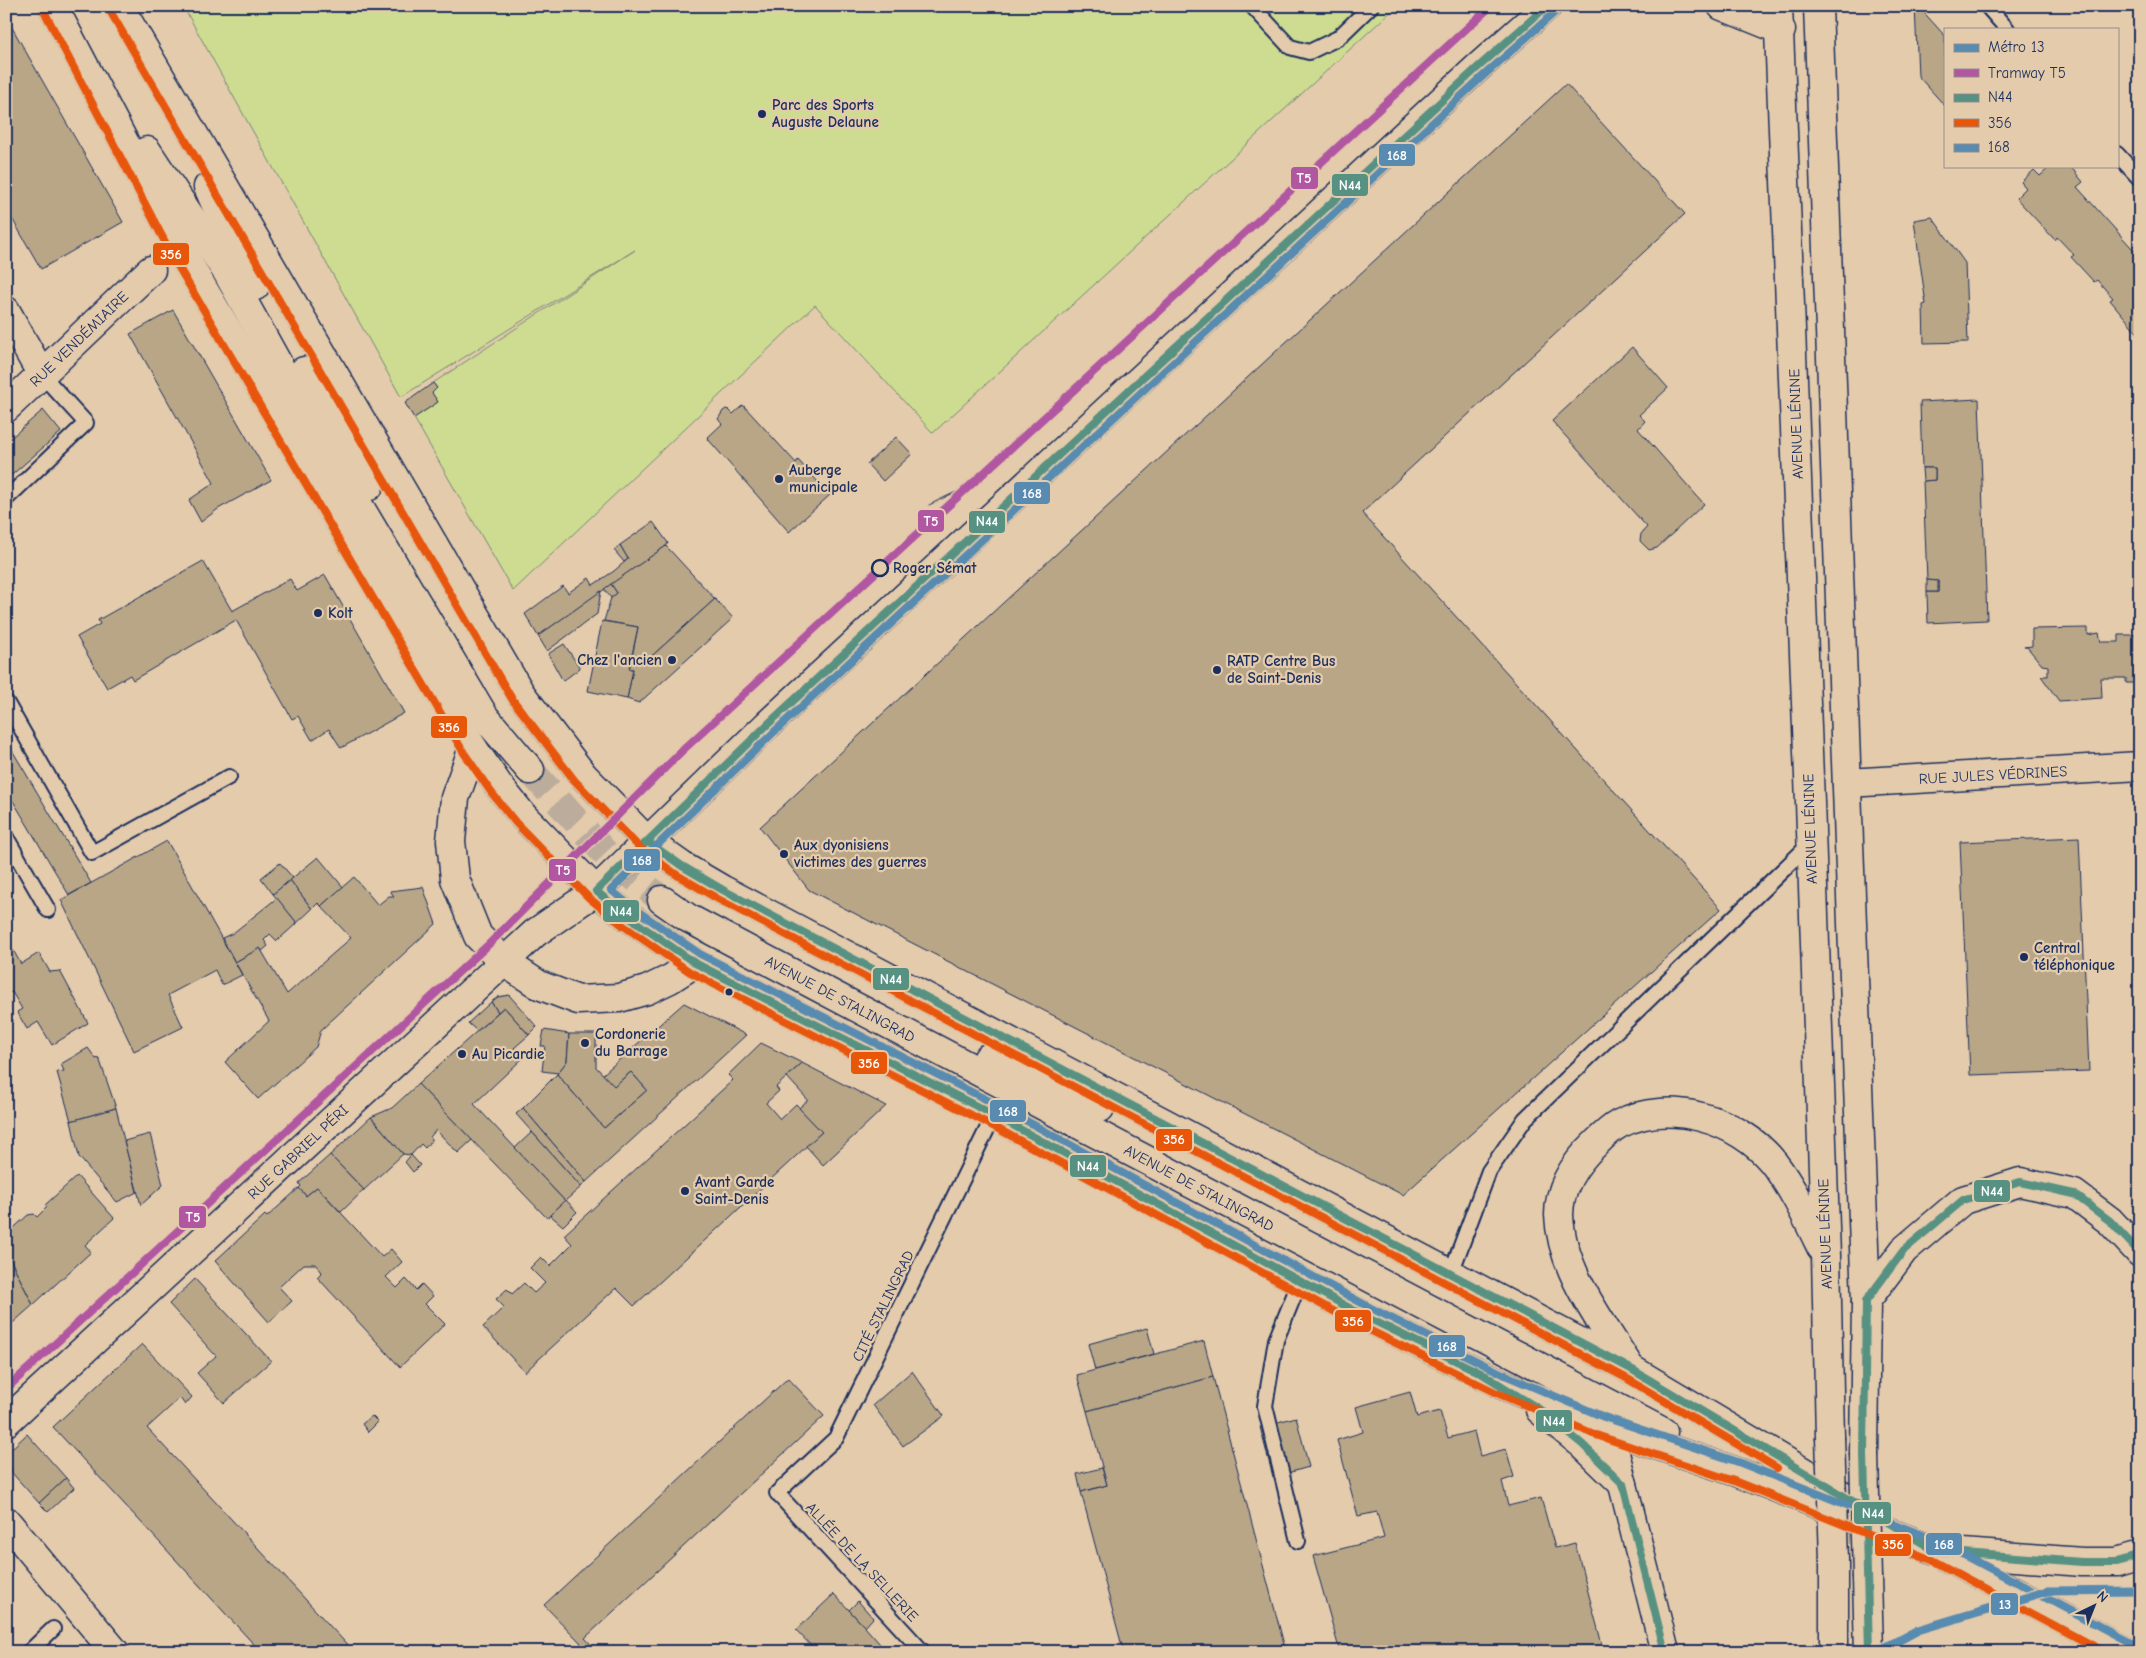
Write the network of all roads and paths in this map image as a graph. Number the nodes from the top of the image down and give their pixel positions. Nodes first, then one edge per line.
1 (53, 6) edge
2 (118, 6) edge
3 (1252, 6) edge
4 (1371, 6) edge
5 (1547, 6) edge
6 (1722, 6) edge
7 (1818, 6) edge
8 (1987, 6) edge
9 (1780, 18) edge
10 (2005, 28) edge
11 (67, 31) junction
12 (148, 55) junction
13 (2118, 155) edge
14 (2140, 179) edge
15 (151, 270) dead end
16 (6, 311) edge
17 (42, 375) junction
18 (6, 408) edge
19 (6, 499) edge
20 (6, 702) edge
21 (473, 748) junction
22 (2140, 766) edge
23 (229, 777) dead end
24 (1847, 783) junction
25 (6, 837) edge
26 (648, 842) junction
27 (1811, 843) junction
28 (596, 891) junction
29 (662, 900) tunnel mouth
30 (48, 910) dead end
31 (759, 955) junction
32 (504, 962) junction
33 (695, 963) junction
34 (994, 1115) junction
35 (1328, 1210) junction
36 (2140, 1253) edge
37 (1826, 1256) junction
38 (1451, 1274) junction
39 (1300, 1281) junction
40 (1866, 1301) junction
41 (1631, 1369) junction
42 (1546, 1371) junction
43 (1501, 1384) junction
44 (6, 1422) edge
45 (1600, 1426) junction
46 (1737, 1472) junction
47 (1623, 1484) junction
48 (777, 1493) joint
49 (6, 1521) edge
50 (1298, 1541) dead end
51 (1936, 1551) junction
52 (2140, 1555) edge
53 (53, 1629) dead end
54 (29, 1652) edge
55 (115, 1652) edge
56 (923, 1652) edge
57 (1665, 1652) edge
58 (1834, 1652) edge
59 (1868, 1652) edge
60 (2126, 1652) edge

1 - 11 main road
2 - 12 main road
3 - 4 lane
5 - 26 main road, RUE GABRIEL PÉRI
6 - 9 main road
7 - 24 main road
8 - 10 lane
9 - 27 main road, AVENUE LÉNINE
11 - 12 main road
11 - 21 main road, AVENUE DE STALINGRAD
12 - 26 main road, AVENUE DE STALINGRAD
13 - 14 lane
15 - 17 main road, RUE VENDÉMIAIRE
16 - 17 main road
17 - 18 main road, RUE VENDÉMIAIRE
17 - 19 lane
20 - 23 lane
21 - 28 main road, AVENUE DE STALINGRAD
21 - 32 main road
22 - 24 main road, RUE JULES VÉDRINES
24 - 40 main road
25 - 30 lane
26 - 28 main road, RUE GABRIEL PÉRI
26 - 35 main road, AVENUE DE STALINGRAD
27 - 37 main road, AVENUE LÉNINE
27 - 38 lane
28 - 32 main road, RUE GABRIEL PÉRI
28 - 33 main road, AVENUE DE STALINGRAD
29 - 31 main road, AVENUE DE STALINGRAD
31 - 35 main road
31 - 42 main road, AVENUE DE STALINGRAD
32 - 33 main road
32 - 44 main road, RUE GABRIEL PÉRI
33 - 34 main road, AVENUE DE STALINGRAD
34 - 39 main road, AVENUE DE STALINGRAD
34 - 48 lane, CITÉ STALINGRAD
35 - 38 main road, AVENUE DE STALINGRAD
36 - 40 main road
37 - 41 main road
37 - 58 main road, AVENUE LÉNINE, bridge
38 - 41 main road, AVENUE DE STALINGRAD
39 - 43 main road, AVENUE DE STALINGRAD
39 - 50 lane
40 - 59 main road, bridge
41 - 51 main road, AVENUE DE STALINGRAD
42 - 45 main road
42 - 46 main road, AVENUE DE STALINGRAD
43 - 45 main road, AVENUE DE STALINGRAD
43 - 47 main road
45 - 46 main road, AVENUE DE STALINGRAD
45 - 47 main road
46 - 51 main road, AVENUE DE STALINGRAD
47 - 57 main road
48 - 56 lane, ALLÉE DE LA SELLERIE
49 - 55 main road
51 - 52 main road
51 - 60 main road, AVENUE DE STALINGRAD
53 - 54 lane

